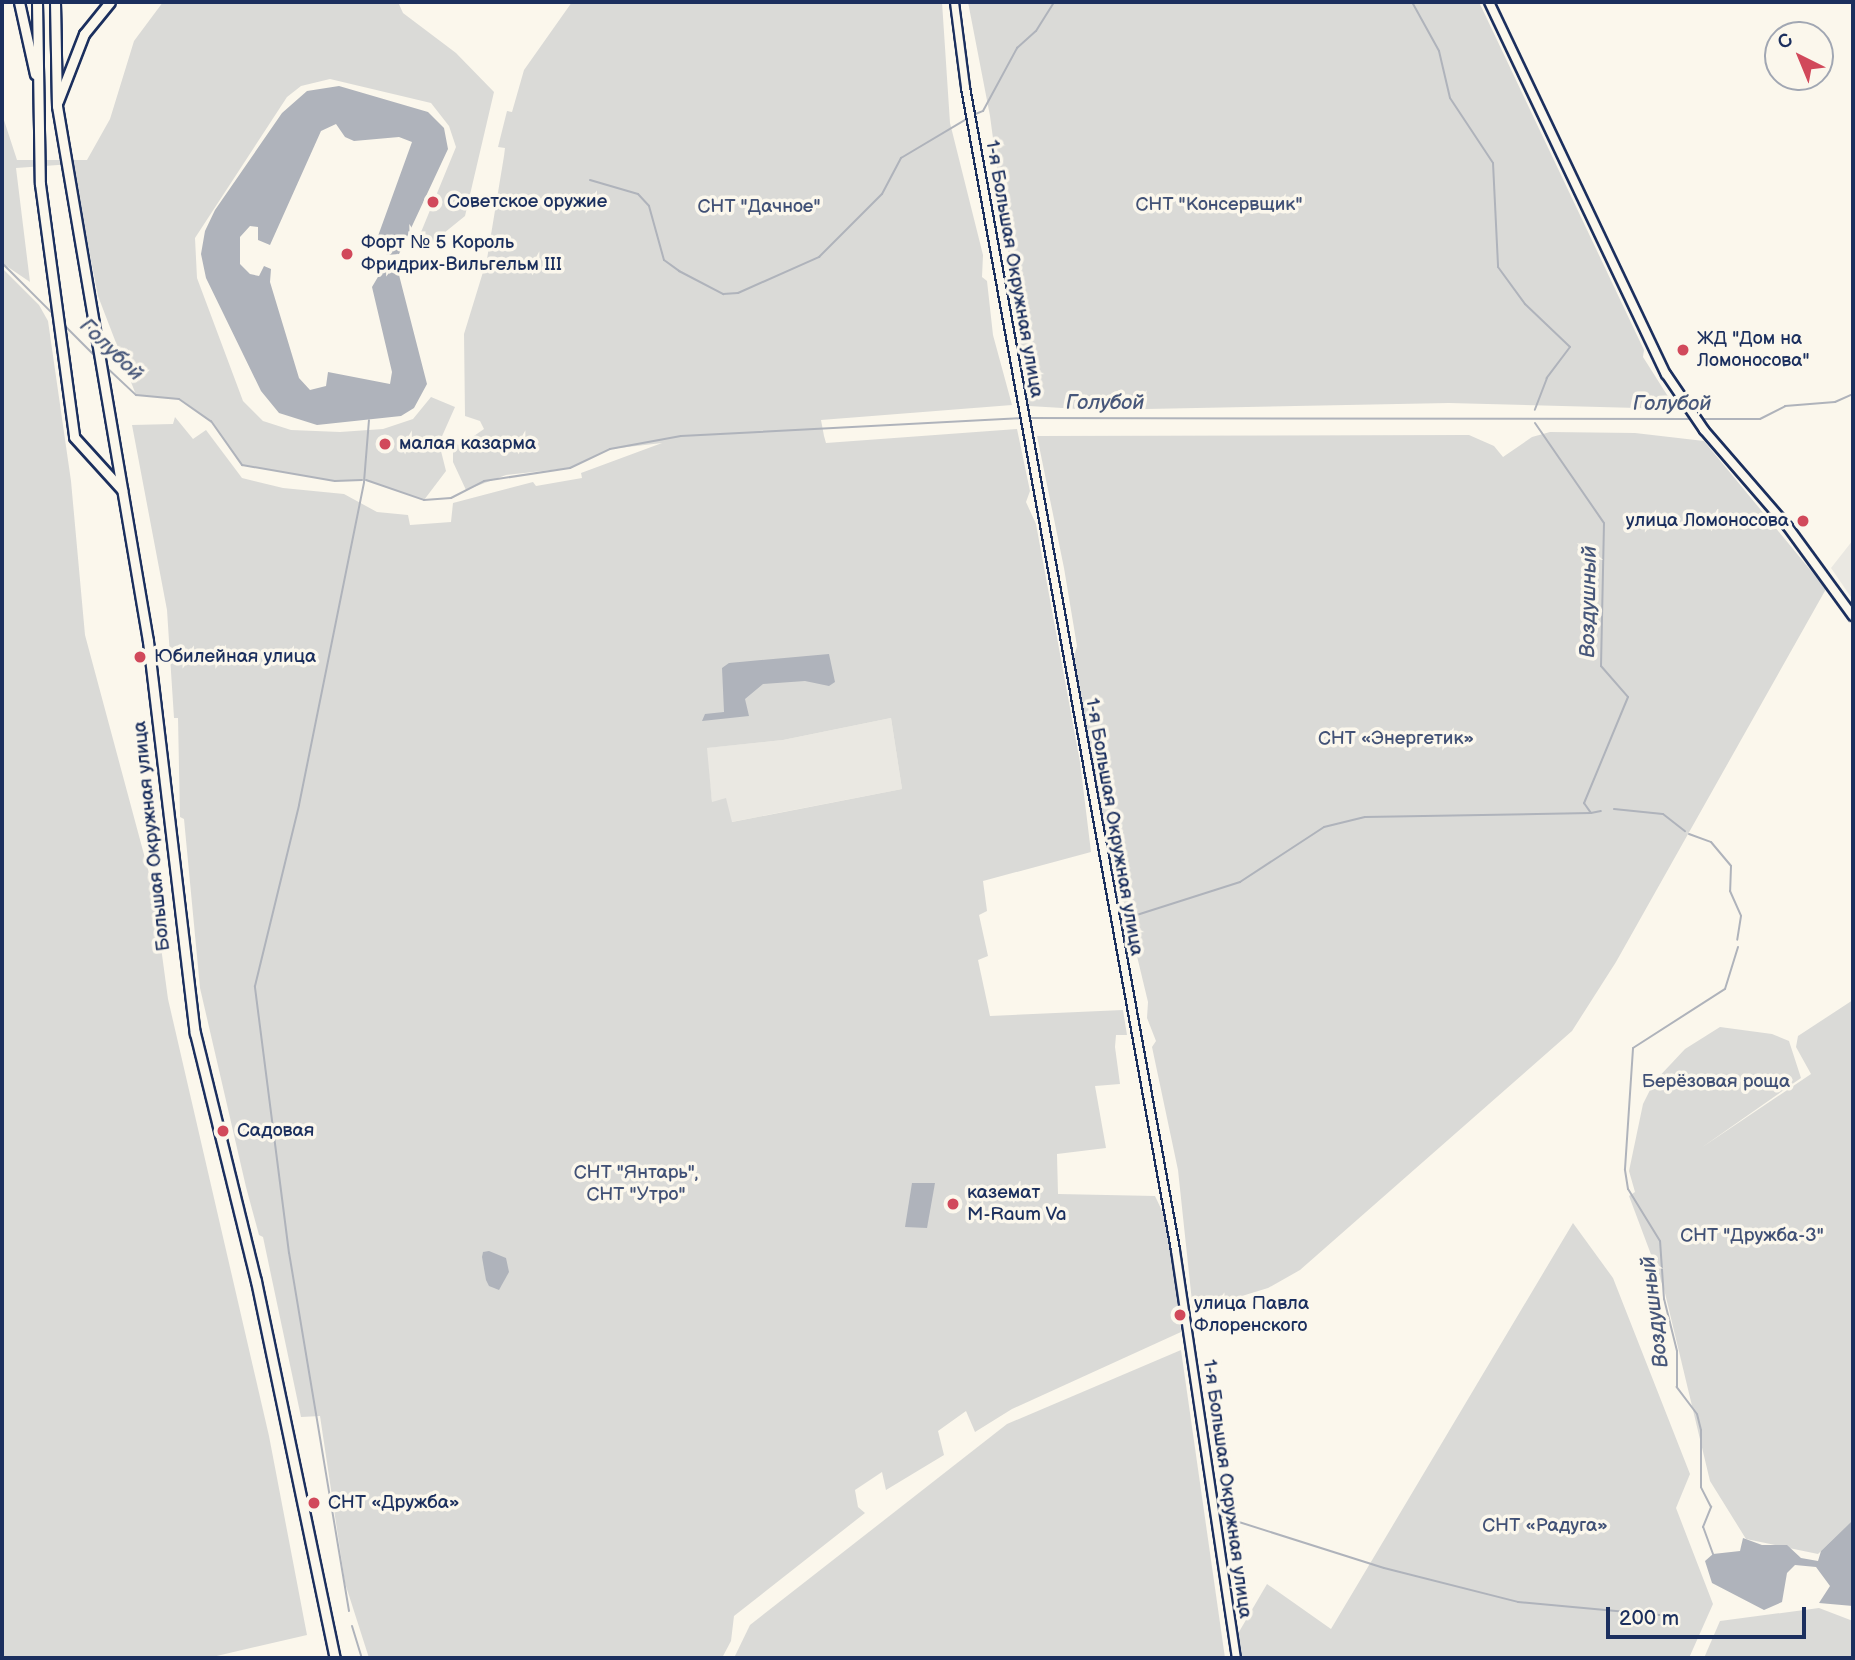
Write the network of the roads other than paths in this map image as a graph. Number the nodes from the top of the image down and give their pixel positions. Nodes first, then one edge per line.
1 (19, 2) edge
2 (37, 2) edge
3 (55, 2) edge
4 (110, 2) edge
5 (954, 2) edge
6 (1489, 2) edge
7 (35, 74) junction
8 (57, 106) junction
9 (123, 491) junction
10 (1853, 616) edge
11 (335, 1658) edge
12 (1236, 1658) edge

1 - 7 main road
2 - 7 main road
3 - 8 main road, Большая Окружная улица
4 - 8 main road
5 - 12 street, 1-я Большая Окружная улица
6 - 10 main road
7 - 9 main road
8 - 9 main road, Большая Окружная улица
9 - 11 main road, Большая Окружная улица

